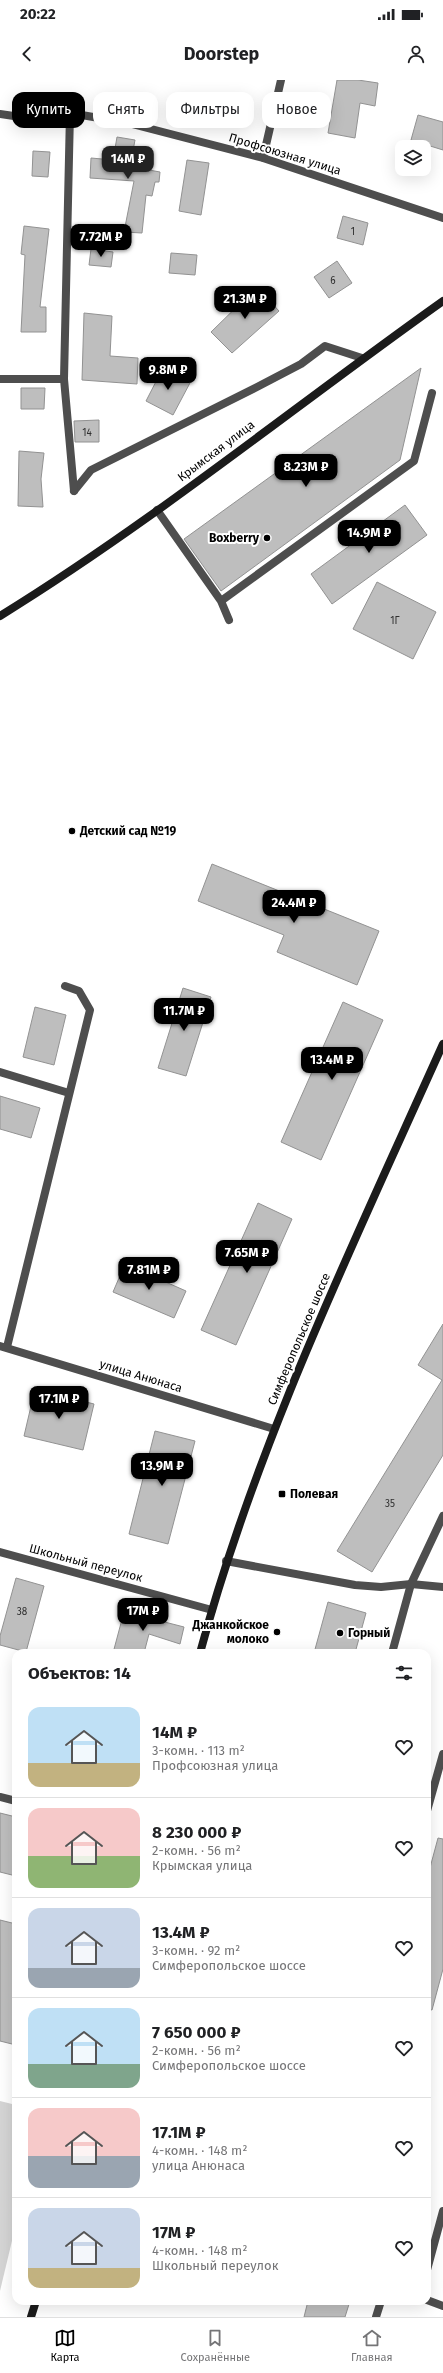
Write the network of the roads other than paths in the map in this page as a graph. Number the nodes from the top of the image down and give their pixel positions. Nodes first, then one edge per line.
1 (281, 80) edge
2 (0, 114) edge
3 (12, 116) edge
4 (85, 116) edge
5 (70, 128) edge
6 (263, 158) junction
7 (443, 218) edge
8 (443, 301) edge
9 (362, 358) junction
10 (0, 379) edge
11 (64, 379) junction
12 (432, 392) dead end
13 (157, 510) junction
14 (221, 601) junction
15 (0, 616) edge
16 (229, 620) dead end
17 (64, 986) dead end
18 (443, 1044) edge
19 (0, 1072) edge
20 (69, 1093) junction
21 (3, 1346) edge
22 (274, 1429) junction
23 (443, 1516) edge
24 (0, 1552) edge
25 (226, 1561) junction
26 (411, 1584) junction
27 (443, 1587) edge
28 (212, 1610) junction
29 (201, 1649) edge
30 (393, 1649) edge
31 (443, 1754) edge
32 (0, 1797) edge
33 (431, 1797) edge
34 (12, 1800) edge
35 (443, 2210) edge
36 (431, 2255) edge
37 (431, 2302) edge
38 (35, 2305) edge
39 (380, 2305) edge
40 (443, 2306) edge
41 (31, 2317) edge
42 (376, 2317) edge

1 - 6 street
2 - 3 street, Профсоюзная улица
4 - 6 street, Профсоюзная улица
5 - 11 street
6 - 7 street, Профсоюзная улица
8 - 9 main road, Крымская улица
9 - 11 street
9 - 13 main road, Крымская улица
10 - 11 street
12 - 14 street
13 - 14 street
13 - 15 main road, Крымская улица
14 - 16 street
17 - 20 street
18 - 22 main road, Симферопольское шоссе
19 - 20 street
20 - 21 street
21 - 22 street, улица Анюнаса
22 - 25 main road, Симферопольское шоссе
23 - 26 street
24 - 28 street, Школьный переулок
25 - 26 street
25 - 28 main road, Симферопольское шоссе
26 - 27 street
26 - 30 street
28 - 29 main road, Симферопольское шоссе
31 - 33 street
32 - 34 street
35 - 36 street
37 - 40 street
38 - 41 main road
39 - 42 street

